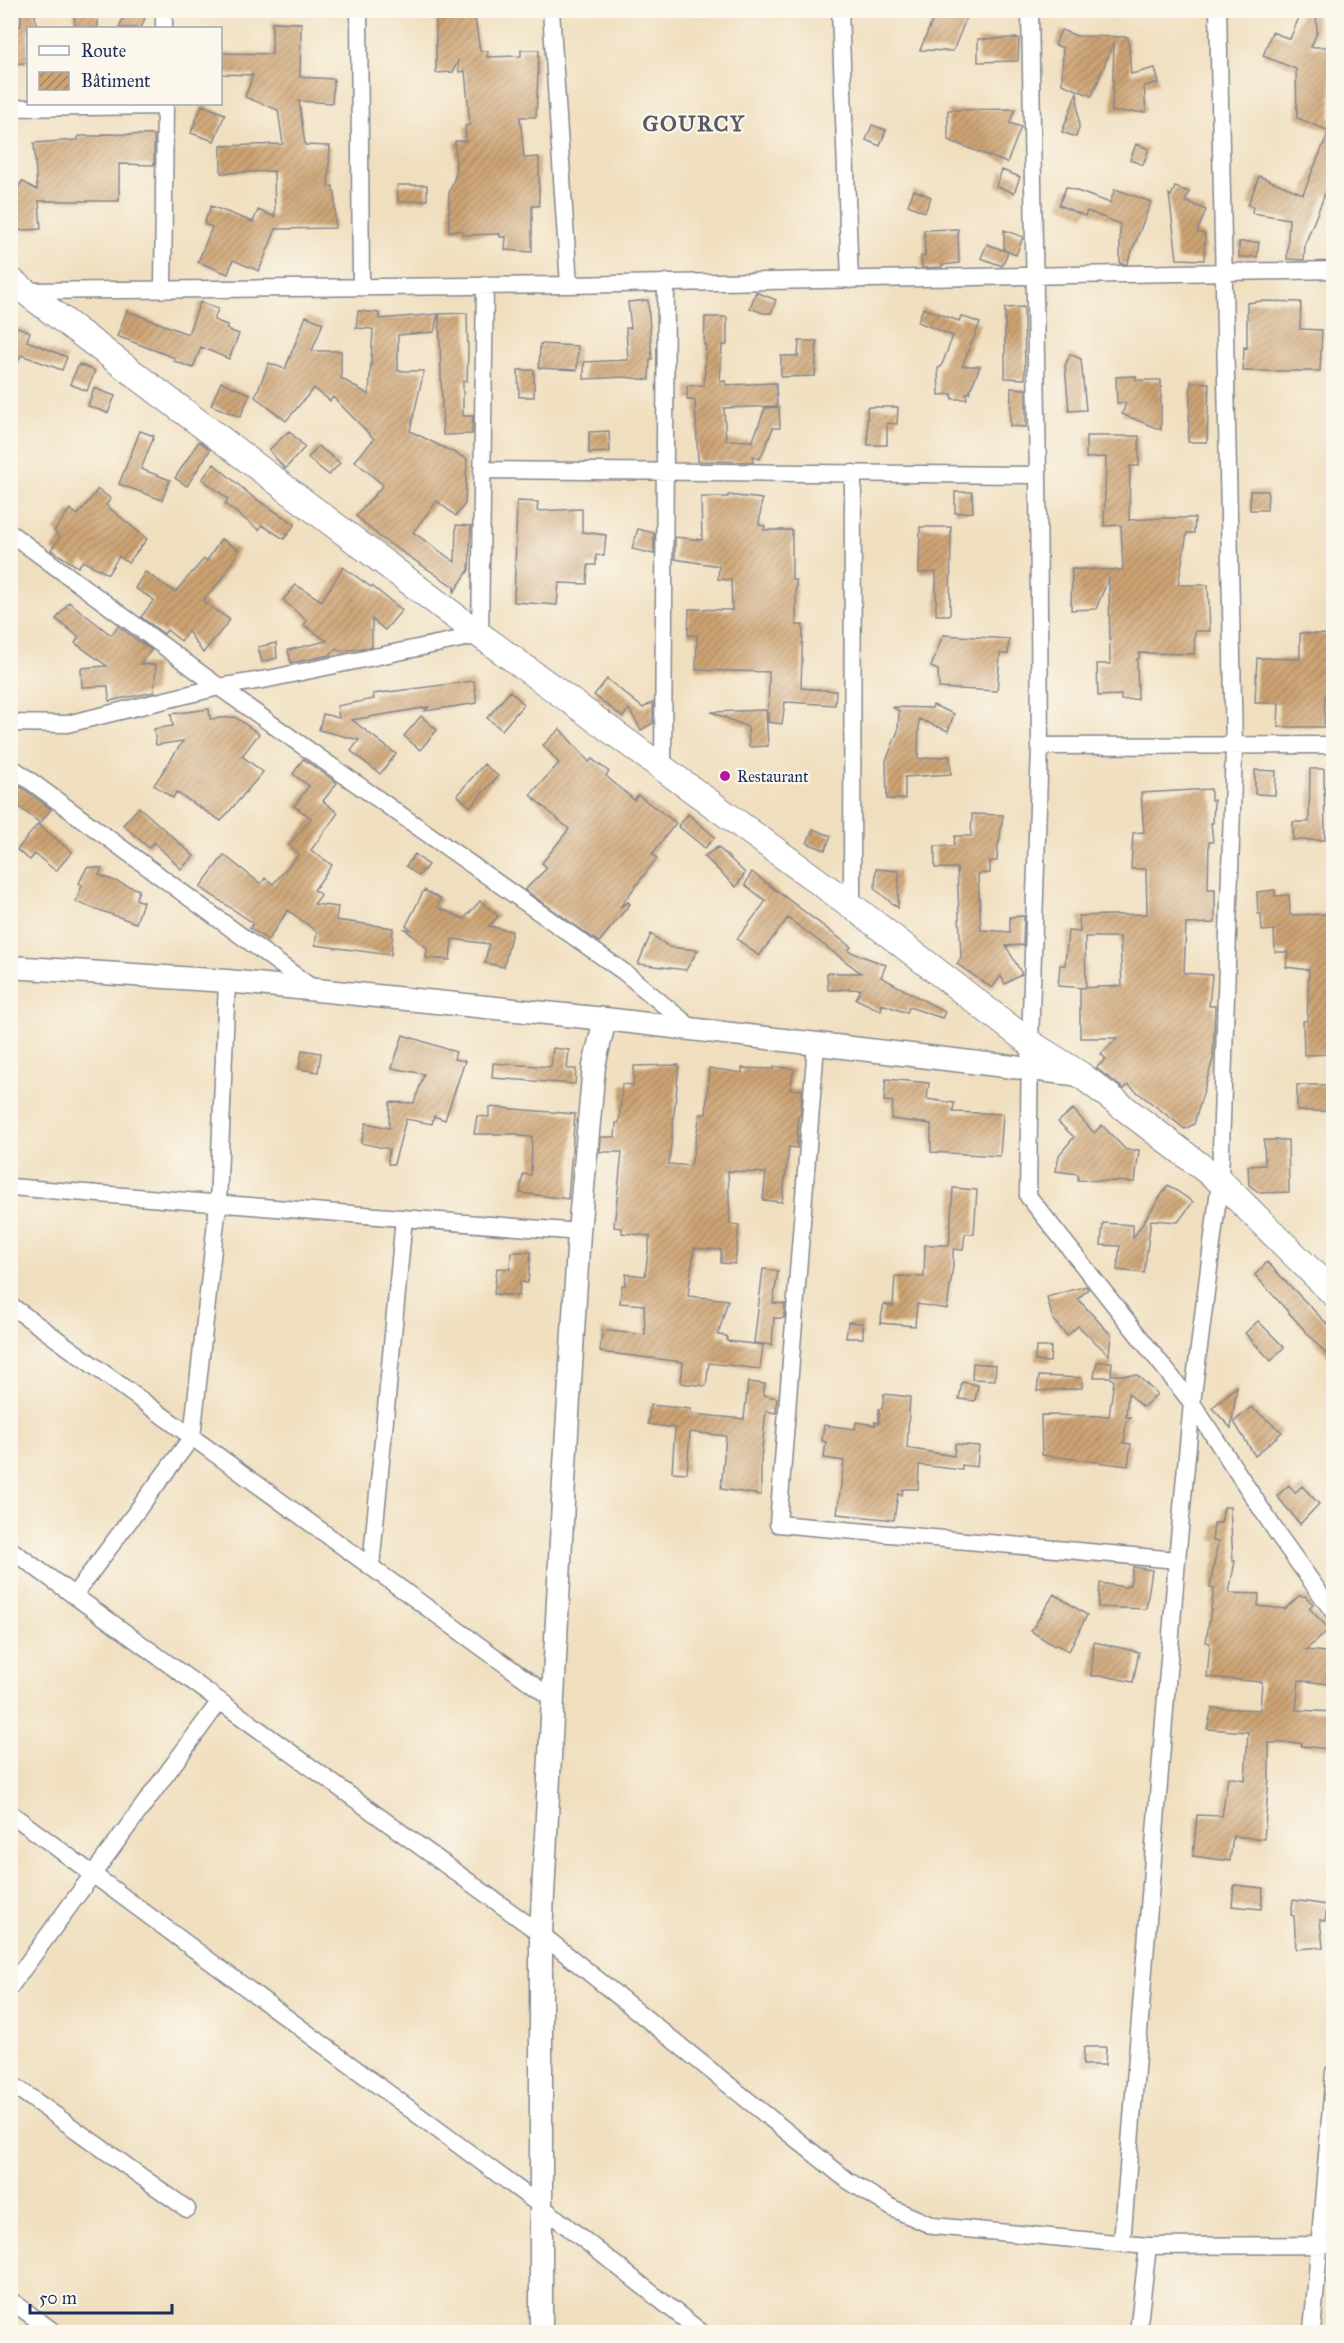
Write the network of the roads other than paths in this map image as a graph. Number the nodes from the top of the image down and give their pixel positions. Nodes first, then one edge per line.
1 (164, 10) edge
2 (359, 10) edge
3 (551, 10) edge
4 (840, 10) edge
5 (1030, 10) edge
6 (1218, 10) edge
7 (164, 27) edge
8 (165, 105) edge
9 (10, 108) edge
10 (1334, 270) edge
11 (1224, 272) junction
12 (1035, 276) junction
13 (850, 280) junction
14 (666, 282) junction
15 (485, 285) junction
16 (569, 285) junction
17 (18, 286) edge
18 (361, 287) junction
19 (163, 289) junction
20 (482, 470) junction
21 (666, 472) junction
22 (853, 473) junction
23 (1038, 475) junction
24 (10, 533) edge
25 (480, 635) junction
26 (219, 687) junction
27 (10, 723) edge
28 (1040, 746) junction
29 (1334, 746) edge
30 (1234, 747) junction
31 (10, 766) edge
32 (663, 769) junction
33 (852, 906) junction
34 (10, 967) edge
35 (227, 981) junction
36 (315, 990) junction
37 (605, 1019) junction
38 (694, 1031) junction
39 (1030, 1043) junction
40 (816, 1045) junction
41 (1031, 1070) junction
42 (1081, 1075) junction
43 (1220, 1181) junction
44 (10, 1187) edge
45 (218, 1204) junction
46 (404, 1218) junction
47 (579, 1232) junction
48 (1334, 1294) edge
49 (10, 1305) edge
50 (1192, 1403) junction
51 (192, 1437) junction
52 (10, 1549) edge
53 (1177, 1560) junction
54 (371, 1567) junction
55 (74, 1595) junction
56 (1334, 1613) edge
57 (553, 1699) junction
58 (220, 1701) junction
59 (10, 1813) edge
60 (94, 1874) junction
61 (541, 1934) junction
62 (10, 1987) edge
63 (1334, 2072) edge
64 (10, 2083) edge
65 (541, 2206) junction
66 (188, 2210) dead end
67 (1122, 2244) junction
68 (1326, 2244) edge
69 (1148, 2246) junction
70 (10, 2300) edge
71 (54, 2332) edge
72 (541, 2332) edge
73 (701, 2332) edge
74 (1138, 2332) edge
75 (1312, 2332) edge

1 - 7 street
2 - 18 street
3 - 16 street
4 - 13 street
5 - 12 street
6 - 11 street
8 - 9 street
8 - 19 street
10 - 11 street
11 - 12 street
11 - 30 street
12 - 13 street
12 - 23 street
13 - 14 street
14 - 16 street
14 - 21 street
15 - 16 street
15 - 18 street
15 - 20 street
17 - 19 street
17 - 25 main road
18 - 19 street
20 - 21 street
20 - 25 street
21 - 22 street
21 - 32 street
22 - 23 street
22 - 33 street
23 - 28 street
24 - 26 street
25 - 26 street
25 - 32 main road
26 - 27 street
26 - 38 street
28 - 30 street
28 - 39 street
29 - 30 street
30 - 43 street
31 - 36 street
32 - 33 main road
33 - 39 main road
34 - 35 street
35 - 36 street
35 - 45 street
36 - 37 street
37 - 38 street
37 - 47 street
38 - 40 street
39 - 41 street
39 - 42 main road
40 - 41 street
40 - 53 street
41 - 42 street
41 - 50 street
42 - 43 main road
43 - 48 main road
43 - 50 street
44 - 45 street
45 - 46 street
45 - 51 street
46 - 47 street
46 - 54 street
47 - 57 street
49 - 51 street
50 - 53 street
50 - 56 street
51 - 54 street
51 - 55 street
52 - 55 street
53 - 67 street
54 - 57 street
55 - 58 street
57 - 61 street
58 - 60 street
58 - 61 street
59 - 60 street
60 - 62 street
60 - 65 street
61 - 65 street
61 - 67 street
63 - 68 street
64 - 66 street
65 - 72 street
65 - 73 street
67 - 69 street
68 - 69 street
68 - 75 street
69 - 74 street
70 - 71 street

